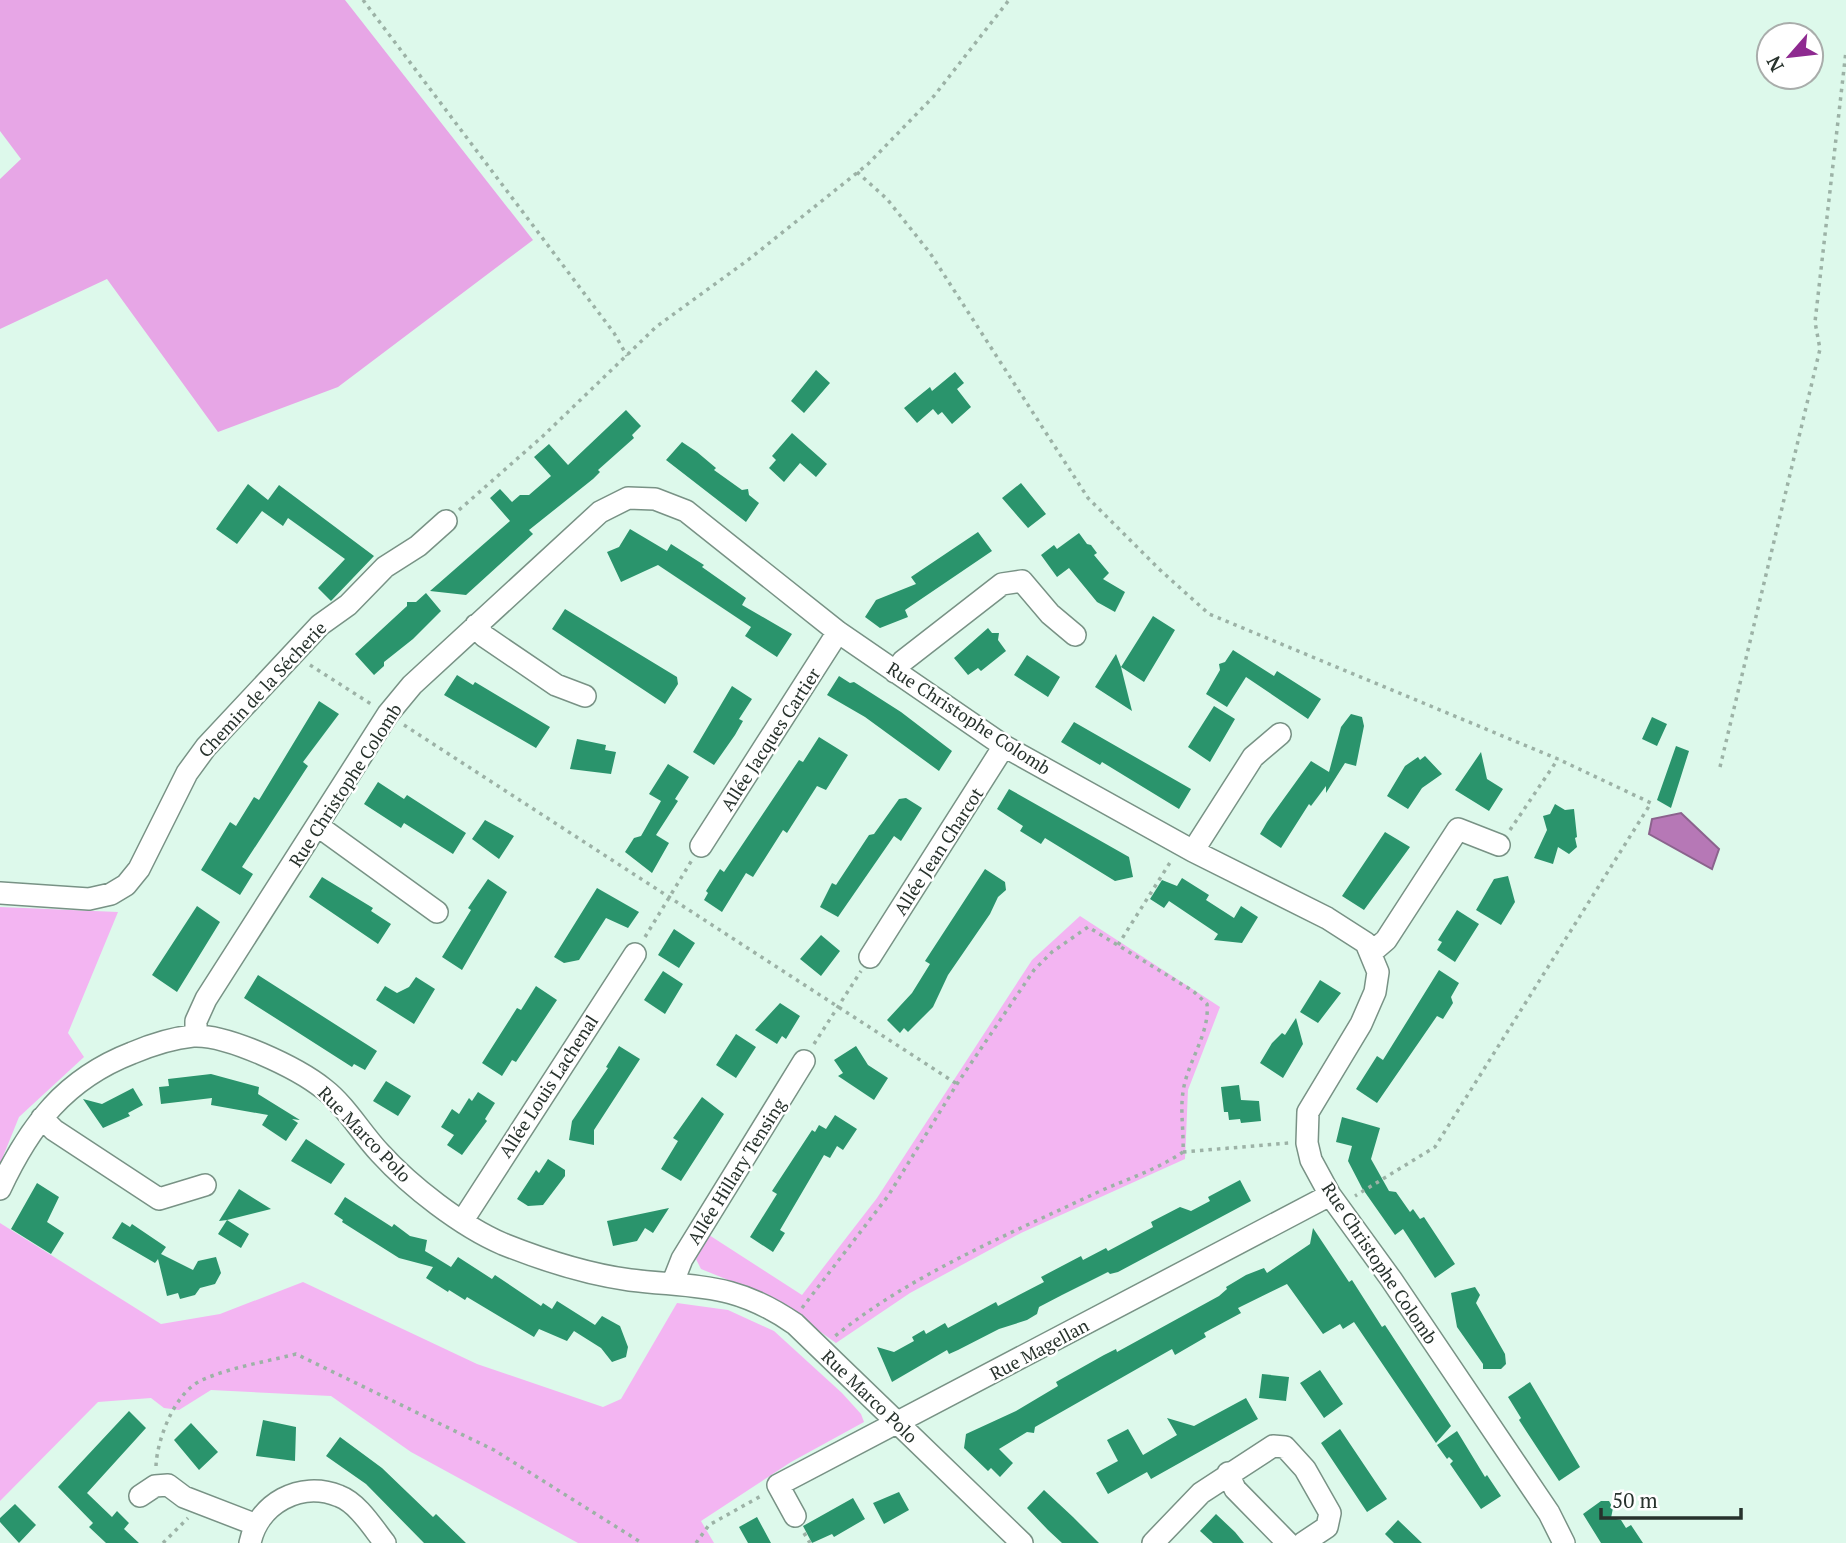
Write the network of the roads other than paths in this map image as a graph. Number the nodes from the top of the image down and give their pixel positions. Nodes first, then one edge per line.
1 (446, 521) road end
2 (476, 625) junction
3 (838, 632) junction
4 (1075, 635) dead end
5 (895, 671) junction
6 (585, 696) dead end
7 (1280, 734) dead end
8 (1004, 746) junction
9 (318, 827) junction
10 (1499, 845) road end
11 (701, 846) road end
12 (1186, 848) junction
13 (0, 893) edge
14 (437, 912) dead end
15 (1372, 952) junction
16 (635, 954) road end
17 (870, 957) road end
18 (195, 1036) junction
19 (804, 1061) road end
20 (42, 1118) junction
21 (205, 1185) dead end
22 (0, 1189) edge
23 (1334, 1201) junction
24 (463, 1220) junction
25 (673, 1282) junction
26 (897, 1423) junction
27 (1228, 1473) junction
28 (148, 1491) road end
29 (795, 1516) dead end
30 (252, 1533) edge
31 (385, 1543) edge
32 (1022, 1543) edge
33 (1153, 1543) edge
34 (1288, 1543) edge
35 (1303, 1543) edge
36 (1564, 1543) edge

1 - 13 street, Chemin de la Sécherie
2 - 3 street, Rue Christophe Colomb
2 - 6 street
2 - 9 street, Rue Christophe Colomb
3 - 5 street, Rue Christophe Colomb
3 - 11 street, Allée Jacques Cartier
4 - 5 street
5 - 8 street, Rue Christophe Colomb
7 - 12 street
8 - 12 street, Rue Christophe Colomb
8 - 17 street, Allée Jean Charcot
9 - 14 street
9 - 18 street, Rue Christophe Colomb
10 - 15 street
12 - 15 street, Rue Christophe Colomb
15 - 23 street, Rue Christophe Colomb
16 - 24 street, Allée Louis Lachenal
18 - 20 street, Rue Marco Polo
18 - 24 street, Rue Marco Polo
19 - 25 street, Allée Hillary Tensing
20 - 21 street
20 - 22 street, Rue Marco Polo
23 - 26 street, Rue Magellan
23 - 36 street, Rue Christophe Colomb
24 - 25 street, Rue Marco Polo
25 - 26 street, Rue Marco Polo
26 - 29 street, Rue Magellan
26 - 32 street, Rue Marco Polo
27 - 33 street
27 - 34 street
27 - 35 street
28 - 30 street
30 - 31 street

